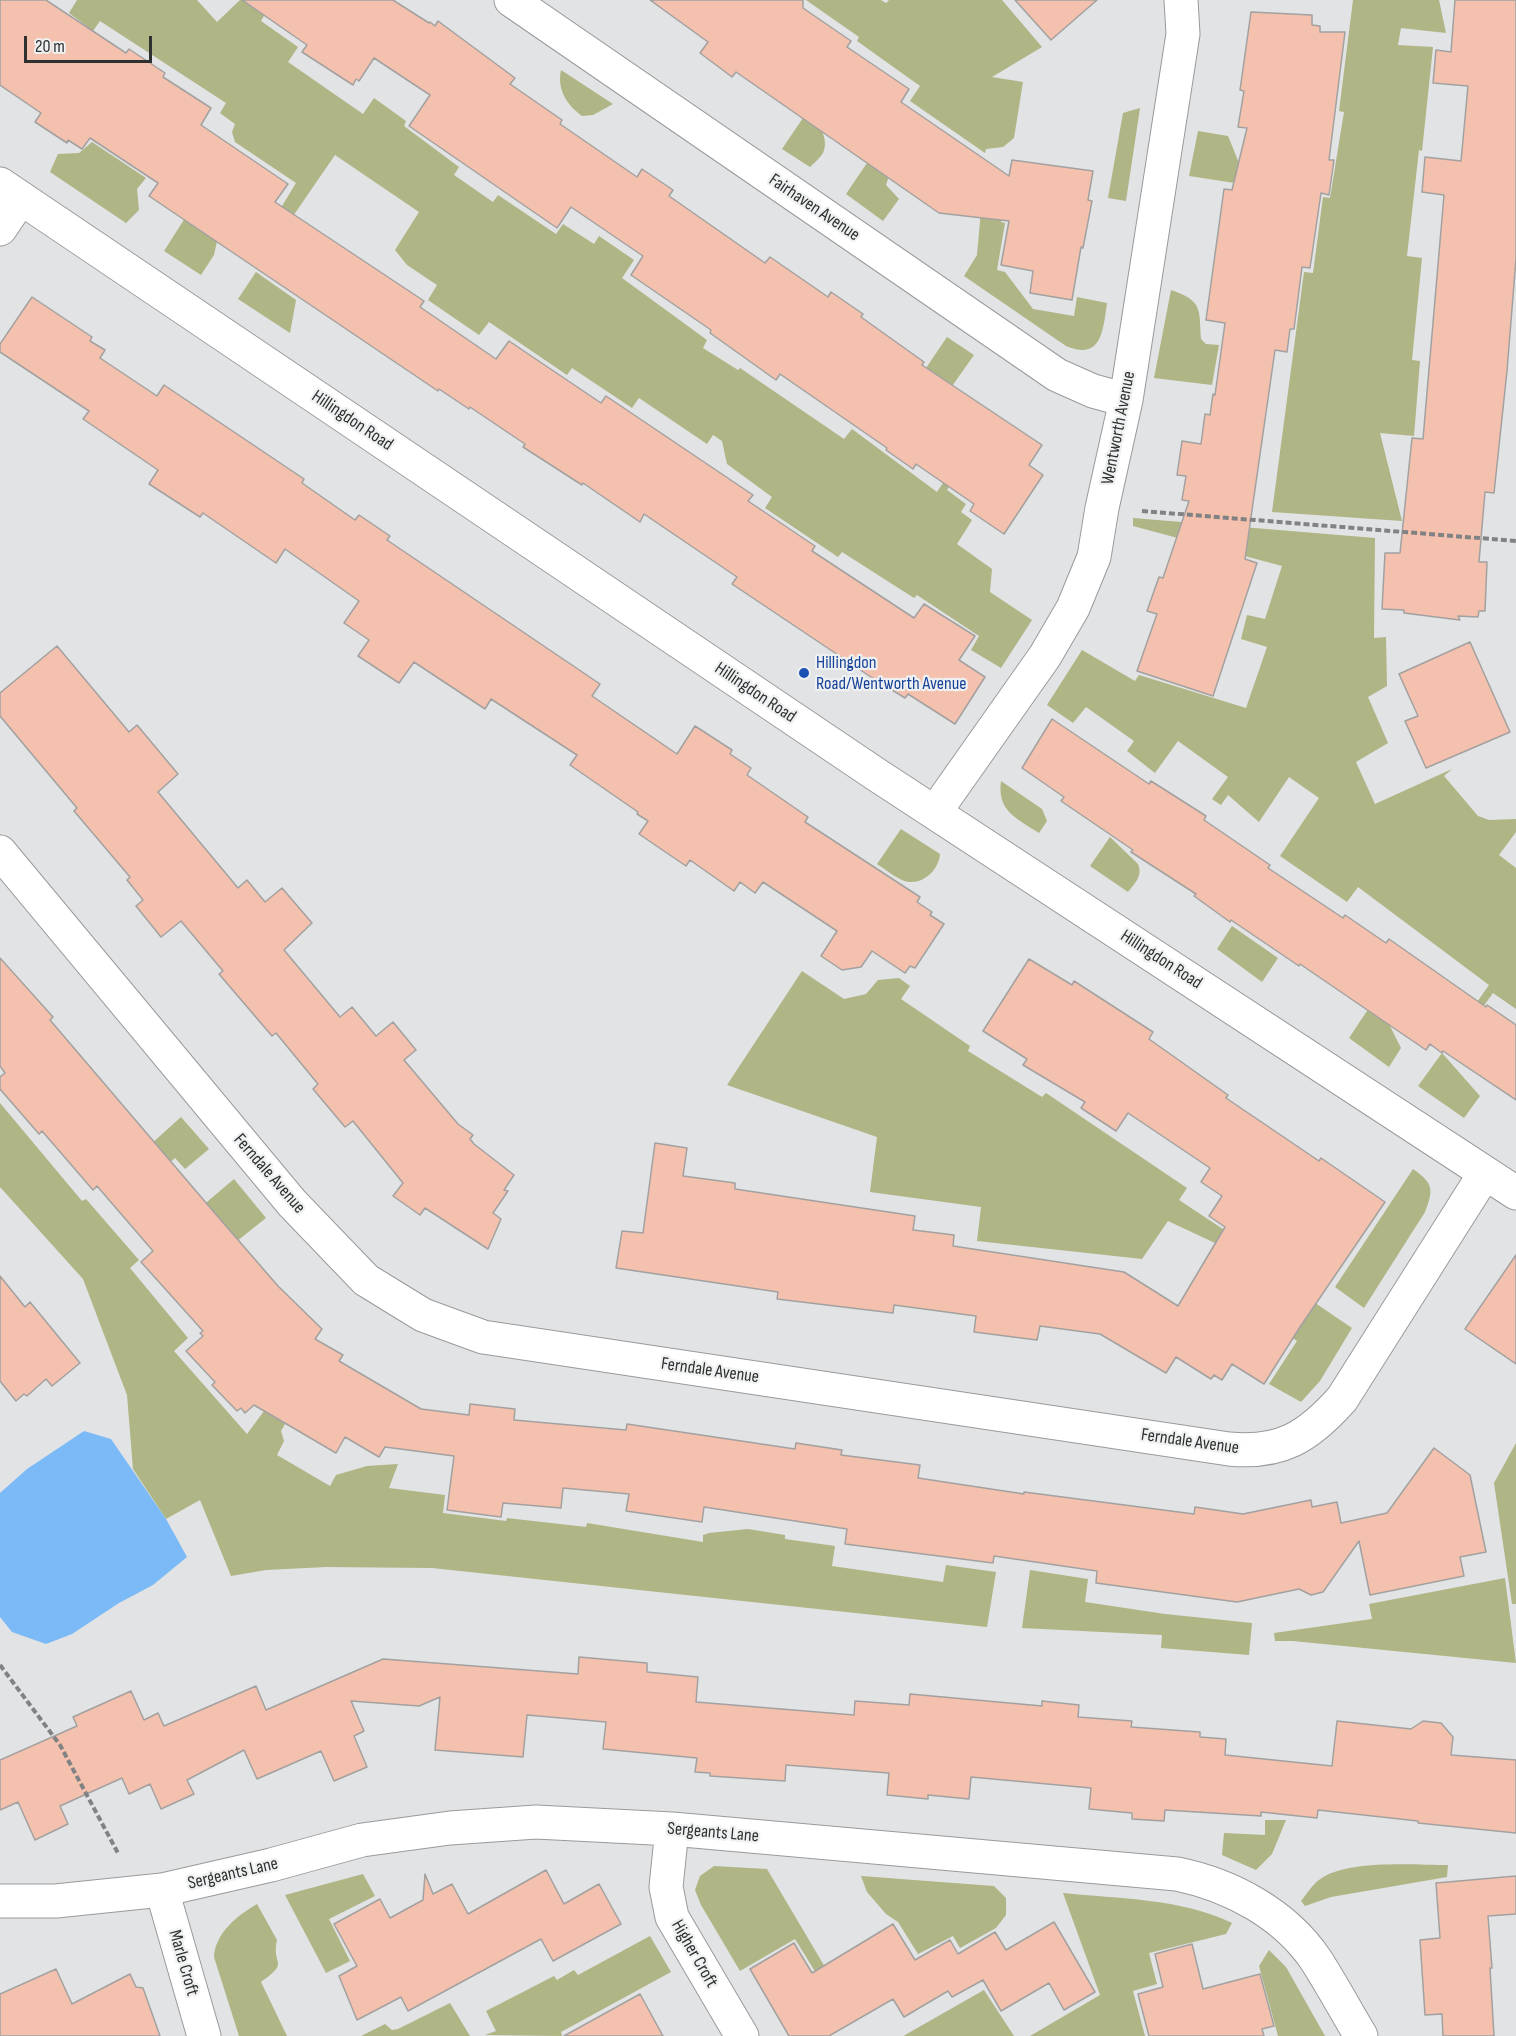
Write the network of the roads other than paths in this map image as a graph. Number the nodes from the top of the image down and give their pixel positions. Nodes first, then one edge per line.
1 (511, 0) edge
2 (1181, 0) edge
3 (10, 191) edge
4 (0, 229) edge
5 (1126, 400) junction
6 (935, 812) junction
7 (0, 852) edge
8 (1485, 1173) junction
9 (1516, 1193) edge
10 (672, 1829) junction
11 (147, 1892) junction
12 (0, 1900) edge
13 (204, 2036) edge
14 (742, 2036) edge
15 (1361, 2036) edge

1 - 5 street, Fairhaven Avenue
2 - 5 street, Wentworth Avenue
3 - 4 street
3 - 6 street, Hillingdon Road
5 - 6 street, Wentworth Avenue
6 - 8 street, Hillingdon Road
7 - 8 street, Ferndale Avenue
8 - 9 street, Hillingdon Road
10 - 11 street, Sergeants Lane
10 - 14 street, Higher Croft
10 - 15 street, Sergeants Lane
11 - 12 street, Sergeants Lane
11 - 13 street, Marle Croft

